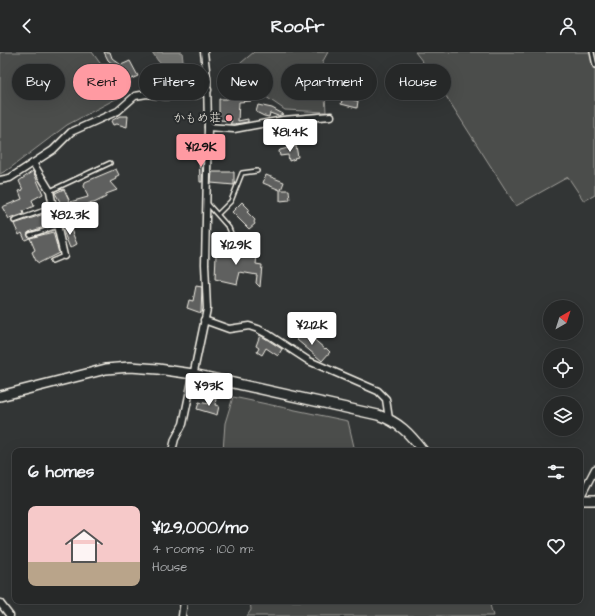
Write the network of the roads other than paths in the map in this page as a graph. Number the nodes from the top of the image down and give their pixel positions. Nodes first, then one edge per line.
1 (204, 52) edge
2 (592, 52) edge
3 (205, 64) edge
4 (595, 66) edge
5 (139, 95) edge
6 (208, 100) edge
7 (331, 116) dead end
8 (208, 127) junction
9 (33, 163) junction
10 (110, 163) dead end
11 (257, 172) dead end
12 (0, 180) edge
13 (50, 191) junction
14 (207, 203) junction
15 (89, 206) dead end
16 (53, 207) junction
17 (218, 214) junction
18 (14, 221) dead end
19 (58, 227) junction
20 (30, 235) dead end
21 (235, 244) dead end
22 (64, 256) joint
23 (52, 261) dead end
24 (204, 320) junction
25 (193, 374) junction
26 (0, 396) edge
27 (388, 419) junction
28 (173, 448) edge
29 (420, 448) edge
30 (595, 469) edge
31 (583, 493) edge
32 (583, 499) edge
33 (595, 500) edge
34 (0, 603) edge
35 (184, 604) edge
36 (10, 616) edge
37 (182, 616) edge

1 - 3 street
2 - 4 lane
5 - 9 street
6 - 8 street
7 - 8 street
8 - 14 street
9 - 12 street
9 - 13 street
10 - 13 lane
11 - 17 lane
13 - 16 street
14 - 17 lane
14 - 24 street
15 - 19 lane
16 - 18 lane
16 - 19 street
17 - 21 lane
19 - 20 lane
19 - 22 street
22 - 23 lane
24 - 25 street
24 - 27 street
25 - 26 street
25 - 27 street
25 - 28 street
27 - 29 street
30 - 31 street
32 - 33 street
34 - 36 street
35 - 37 street

